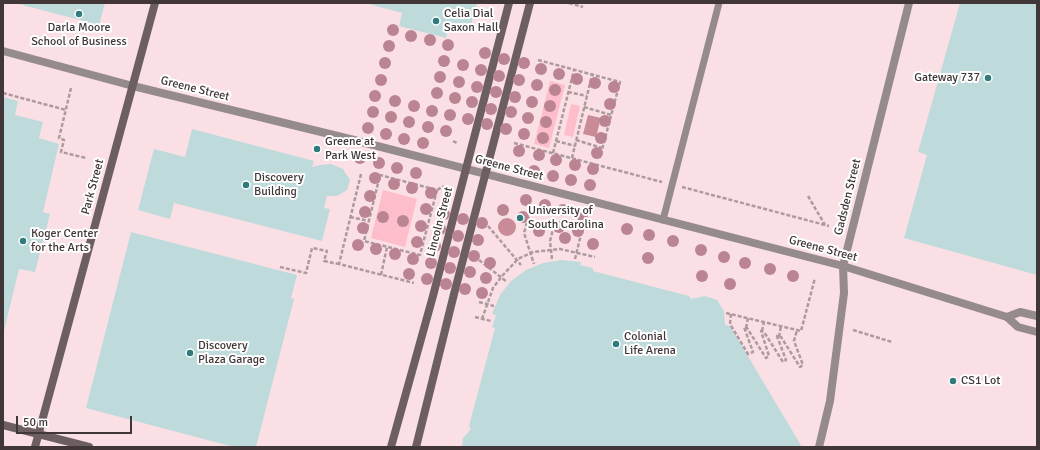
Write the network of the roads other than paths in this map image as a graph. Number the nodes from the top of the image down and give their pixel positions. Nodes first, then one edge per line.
1 (155, 3) edge
2 (509, 3) edge
3 (530, 3) edge
4 (719, 3) edge
5 (909, 3) edge
6 (3, 51) edge
7 (133, 86) junction
8 (466, 169) junction
9 (485, 174) junction
10 (663, 220) junction
11 (843, 266) junction
12 (1037, 316) edge
13 (1007, 317) junction
14 (1037, 332) edge
15 (3, 425) edge
16 (39, 434) junction
17 (35, 447) edge
18 (90, 447) edge
19 (390, 447) edge
20 (416, 447) edge
21 (819, 447) edge

1 - 7 street, Park Street
2 - 8 street, Lincoln Street
3 - 9 street
4 - 10 lane
5 - 11 street, Gadsden Street
6 - 7 street, Greene Street
7 - 8 street, Greene Street
7 - 16 street, Park Street
8 - 9 street, Greene Street
8 - 19 street, Lincoln Street
9 - 10 street, Greene Street
9 - 20 street
10 - 11 street, Greene Street
11 - 13 street, Greene Street
11 - 21 street, Gadsden Street
12 - 13 street, Greene Street
13 - 14 street, Greene Street
15 - 16 street
16 - 17 street, Park Street
16 - 18 street

